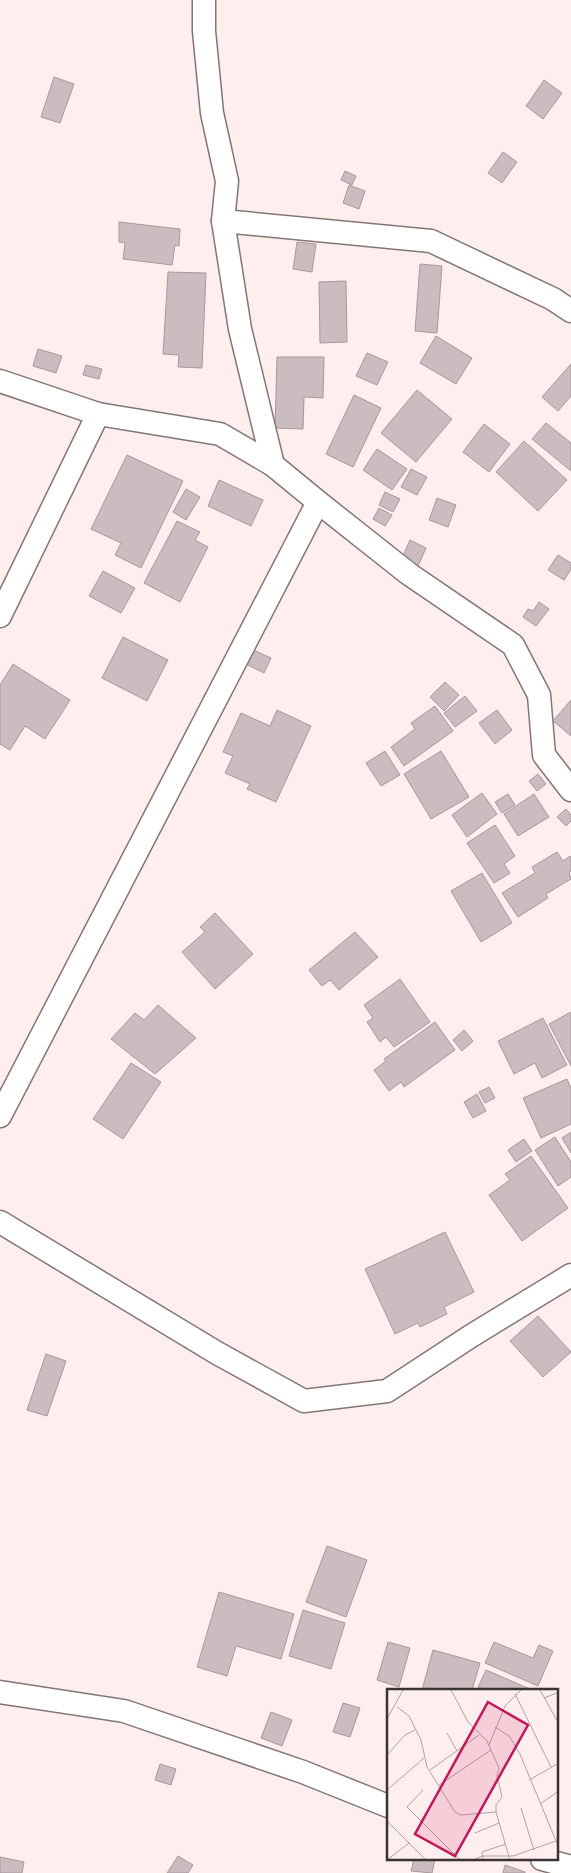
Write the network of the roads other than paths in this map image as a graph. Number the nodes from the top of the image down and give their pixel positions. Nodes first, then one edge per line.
1 (204, 0) edge
2 (223, 221) junction
3 (571, 311) edge
4 (0, 381) edge
5 (98, 414) junction
6 (273, 465) junction
7 (318, 502) junction
8 (0, 616) edge
9 (571, 790) edge
10 (0, 1116) edge
11 (0, 1222) edge
12 (571, 1275) edge
13 (0, 1692) edge
14 (387, 1806) edge
15 (546, 1860) edge
16 (571, 1867) edge

1 - 2 street
2 - 3 street
2 - 6 street
4 - 5 street
5 - 6 street
5 - 8 street
6 - 7 street
7 - 9 street
7 - 10 street
11 - 12 street
13 - 14 street
15 - 16 street

